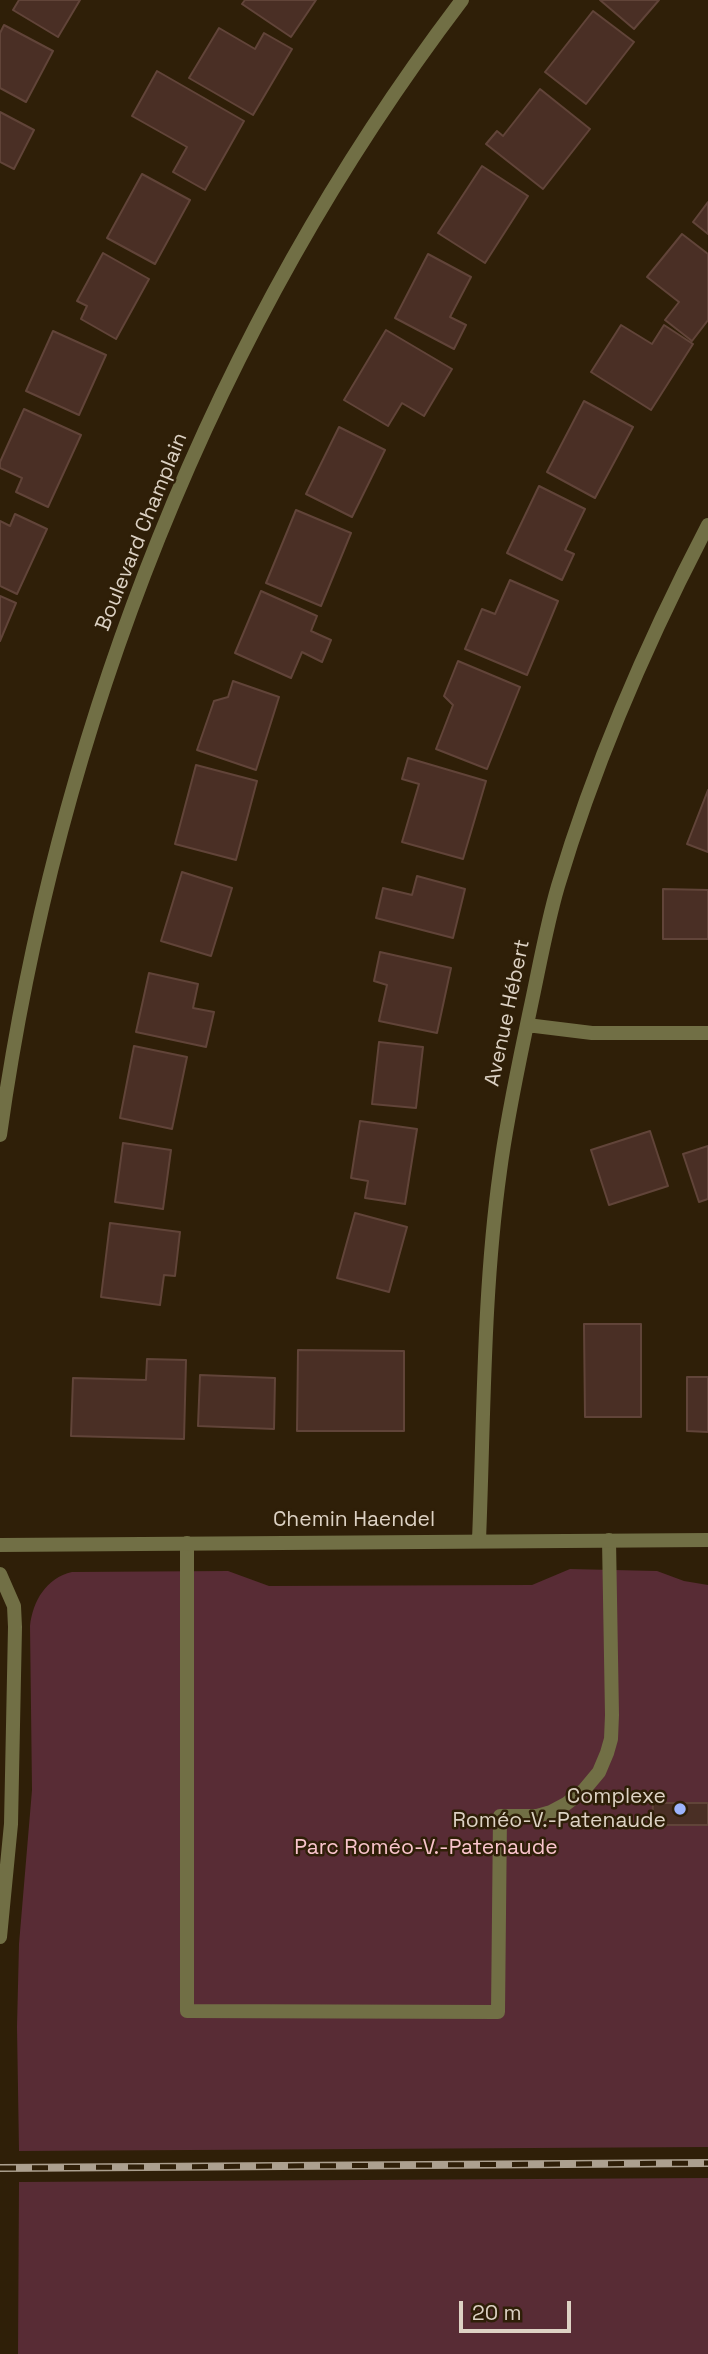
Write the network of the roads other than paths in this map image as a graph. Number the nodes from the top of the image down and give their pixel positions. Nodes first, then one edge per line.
1 (461, 0) edge
2 (708, 525) edge
3 (527, 1025) junction
4 (708, 1033) edge
5 (0, 1135) edge
6 (479, 1540) junction
7 (609, 1540) junction
8 (708, 1540) edge
9 (187, 1543) junction
10 (0, 1545) edge
11 (0, 1574) edge
12 (0, 1937) edge

1 - 5 street, Boulevard Champlain
2 - 3 street, Avenue Hébert
3 - 4 street
3 - 6 street, Avenue Hébert
6 - 7 street, Chemin Haendel
6 - 9 street, Chemin Haendel
7 - 8 street, Chemin Haendel
7 - 9 street
9 - 10 street, Chemin Haendel
11 - 12 street

